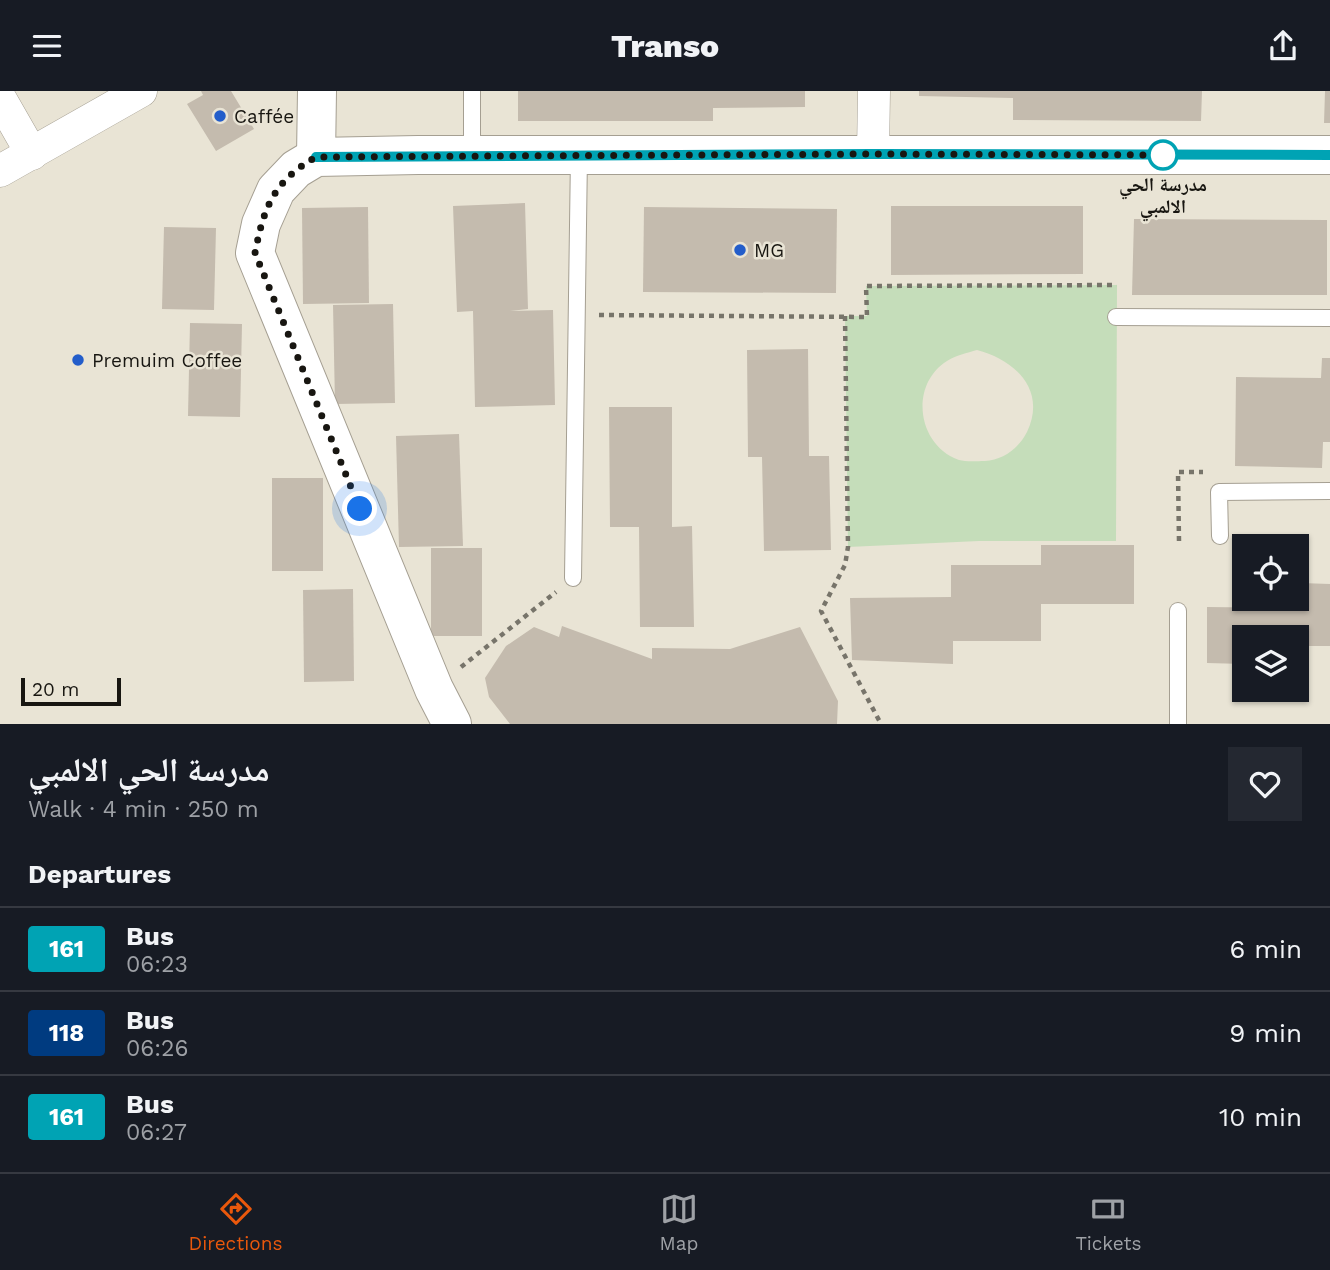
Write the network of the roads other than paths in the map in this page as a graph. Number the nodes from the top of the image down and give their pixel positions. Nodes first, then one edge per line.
1 (141, 91) edge
2 (317, 91) edge
3 (472, 91) edge
4 (874, 91) edge
5 (0, 97) edge
6 (32, 154) junction
7 (873, 154) junction
8 (579, 155) junction
9 (1330, 155) edge
10 (472, 156) junction
11 (316, 157) junction
12 (0, 171) edge
13 (1116, 317) dead end
14 (1330, 318) edge
15 (1330, 491) edge
16 (1220, 536) dead end
17 (573, 578) road end
18 (1178, 611) dead end
19 (452, 724) edge
20 (1178, 724) edge

1 - 6 street
2 - 11 street
3 - 10 lane
4 - 7 street
5 - 6 street
6 - 12 street
7 - 8 street
7 - 9 street
8 - 10 street
8 - 17 lane
10 - 11 street
11 - 19 street
13 - 14 lane
15 - 16 lane
18 - 20 lane

